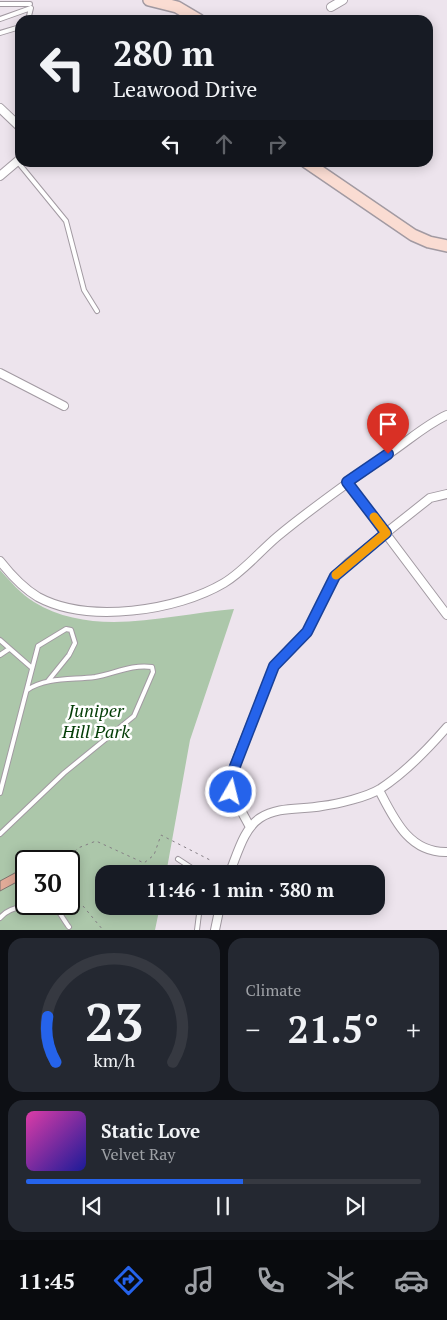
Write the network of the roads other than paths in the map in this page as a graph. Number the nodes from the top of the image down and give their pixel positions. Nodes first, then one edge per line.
1 (149, 0) edge
2 (341, 2) edge
3 (0, 4) edge
4 (29, 4) edge
5 (331, 7) dead end
6 (191, 15) edge
7 (0, 19) edge
8 (15, 28) edge
9 (0, 33) edge
10 (0, 108) edge
11 (15, 122) edge
12 (15, 163) edge
13 (24, 167) edge
14 (313, 167) edge
15 (0, 176) edge
16 (447, 246) edge
17 (97, 311) dead end
18 (0, 374) edge
19 (64, 406) dead end
20 (447, 415) edge
21 (347, 482) junction
22 (447, 494) edge
23 (386, 533) junction
24 (0, 561) edge
25 (447, 615) edge
26 (0, 640) edge
27 (9, 649) junction
28 (0, 655) edge
29 (32, 668) junction
30 (48, 681) junction
31 (27, 690) junction
32 (447, 727) edge
33 (379, 790) junction
34 (0, 793) edge
35 (250, 827) junction
36 (0, 834) edge
37 (447, 852) edge
38 (178, 859) dead end
39 (188, 865) edge
40 (233, 865) edge
41 (199, 915) edge
42 (218, 915) edge
43 (0, 918) edge
44 (69, 927) dead end
45 (197, 930) edge
46 (215, 930) edge

1 - 6 main road
2 - 5 street
3 - 4 lane
4 - 7 lane
8 - 9 lane
10 - 11 street
12 - 15 street
13 - 17 lane
14 - 16 main road
18 - 19 street
20 - 21 street
21 - 23 street
21 - 24 street
22 - 23 street
23 - 25 street
23 - 35 street
26 - 27 lane
27 - 28 lane
27 - 29 lane
29 - 30 lane
29 - 31 lane
30 - 31 lane
30 - 36 lane
31 - 34 lane
32 - 33 street
33 - 35 street
33 - 37 street
35 - 40 street
38 - 39 lane
41 - 45 lane
42 - 46 street
43 - 44 lane

